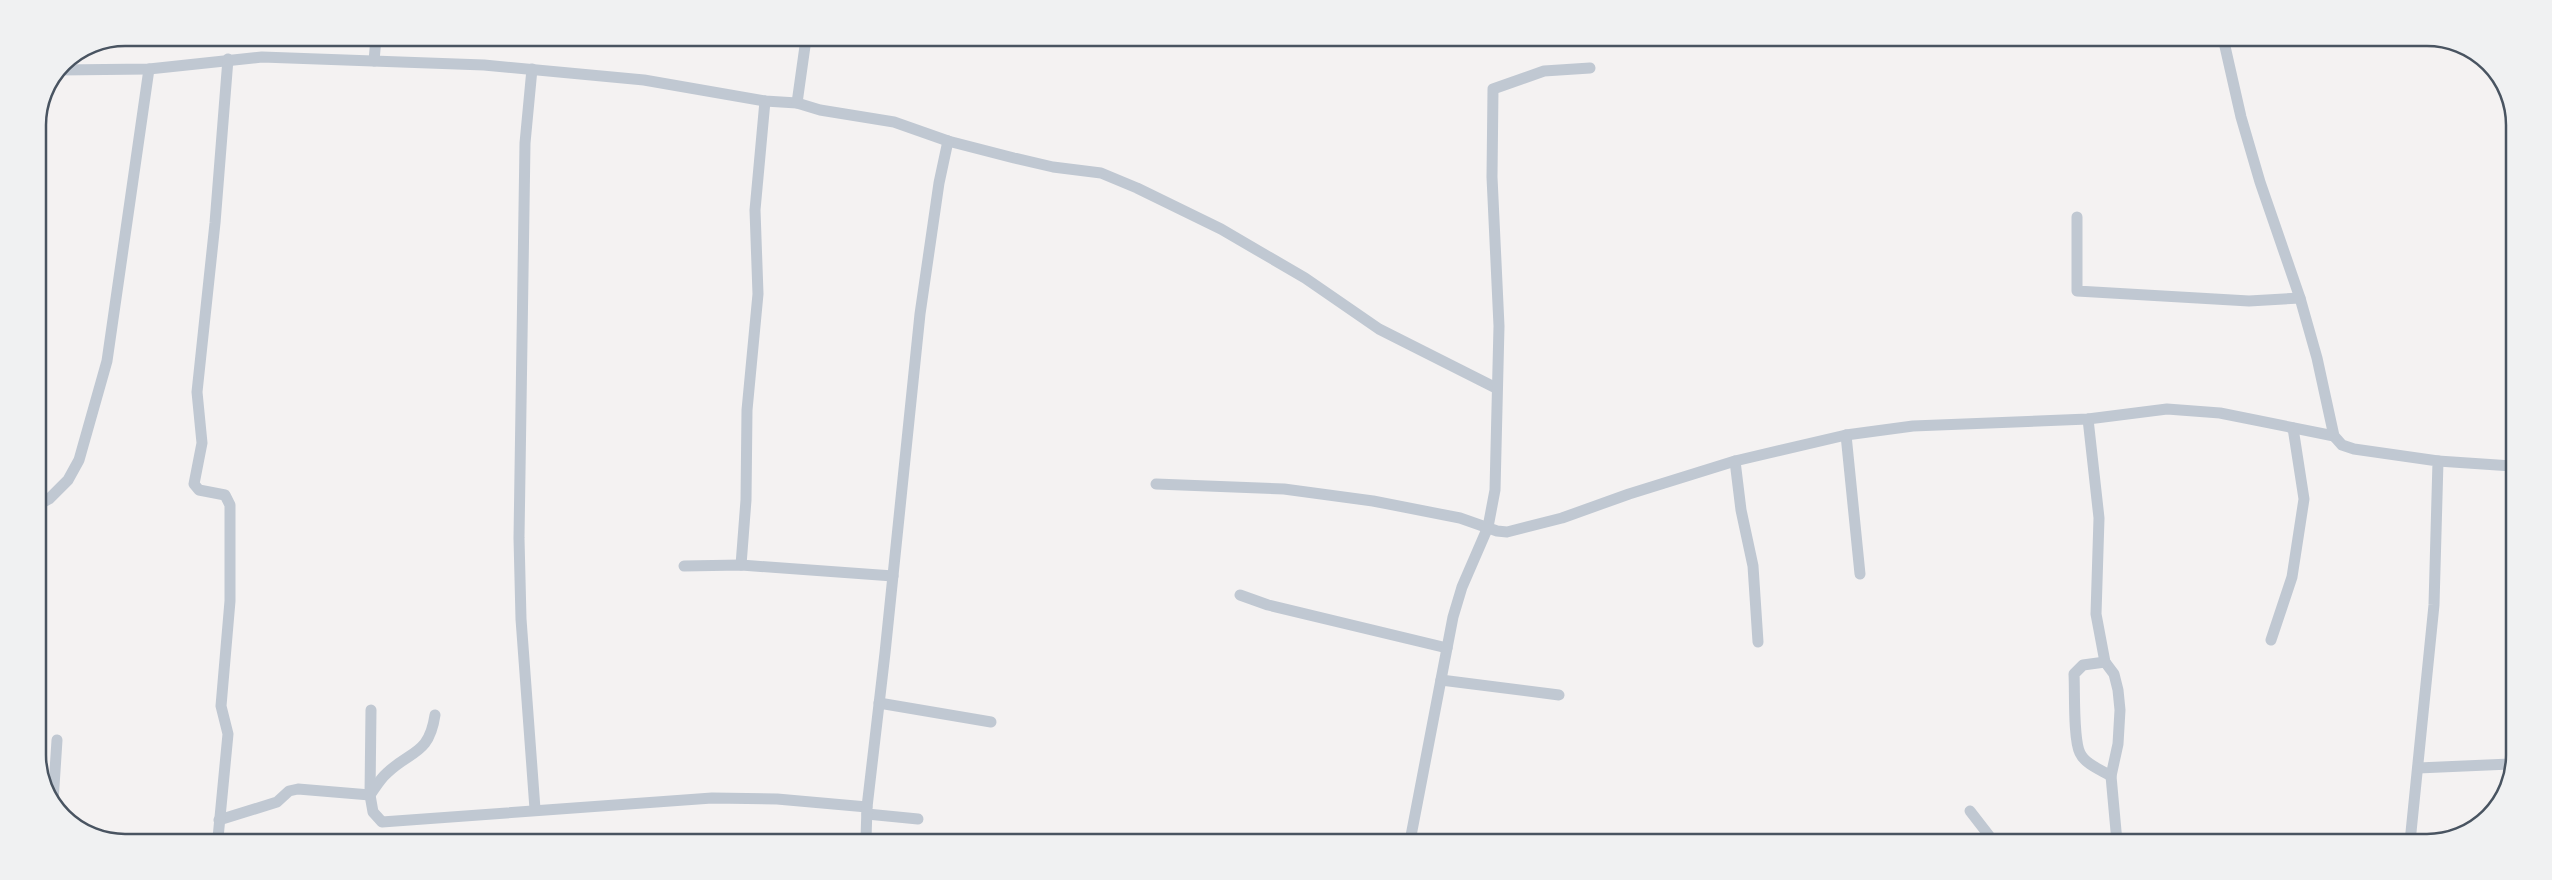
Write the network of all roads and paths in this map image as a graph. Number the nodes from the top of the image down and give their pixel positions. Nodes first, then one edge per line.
1 (375, 46) edge
2 (805, 46) edge
3 (2225, 46) edge
4 (228, 59) junction
5 (374, 61) junction
6 (1590, 68) dead end
7 (149, 69) junction
8 (532, 69) junction
9 (68, 70) edge
10 (765, 101) junction
11 (797, 103) junction
12 (948, 141) junction
13 (2077, 217) dead end
14 (2300, 298) junction
15 (1496, 388) junction
16 (2088, 419) junction
17 (2293, 428) junction
18 (1846, 435) junction
19 (2334, 436) junction
20 (1735, 461) junction
21 (2438, 462) junction
22 (2506, 466) edge
23 (1156, 484) dead end
24 (46, 501) edge
25 (1488, 527) junction
26 (741, 565) junction
27 (684, 566) dead end
28 (1860, 574) dead end
29 (893, 576) junction
30 (1240, 594) dead end
31 (2270, 640) dead end
32 (1758, 642) dead end
33 (1447, 648) junction
34 (2105, 662) junction
35 (1441, 680) junction
36 (1560, 695) dead end
37 (879, 703) junction
38 (371, 710) dead end
39 (435, 715) dead end
40 (990, 722) dead end
41 (57, 740) dead end
42 (2505, 764) edge
43 (2418, 768) junction
44 (2112, 776) junction
45 (54, 788) edge
46 (370, 795) junction
47 (535, 810) junction
48 (867, 811) junction
49 (1970, 811) dead end
50 (918, 819) dead end
51 (219, 820) junction
52 (218, 834) edge
53 (866, 834) edge
54 (1411, 834) edge
55 (1988, 834) edge
56 (2116, 834) edge
57 (2411, 834) edge

1 - 5 street
2 - 11 street
3 - 14 street
4 - 5 street
4 - 7 street
4 - 51 street
5 - 8 street
6 - 15 street
7 - 9 street
7 - 24 street
8 - 10 street
8 - 47 street
10 - 11 street
10 - 26 street
11 - 12 street
12 - 15 street
12 - 29 street
13 - 14 street
14 - 19 street
15 - 25 street
16 - 17 street
16 - 18 street
16 - 34 street
17 - 19 street
17 - 31 street
18 - 20 street
18 - 28 street
19 - 21 street
20 - 25 street
20 - 32 street
21 - 22 street
21 - 43 street
23 - 25 street
25 - 33 street
26 - 27 street
26 - 29 street
29 - 37 street
30 - 33 street
33 - 35 street
34 - 44 street
34 - 44 street
35 - 36 street
35 - 54 street
37 - 40 street
37 - 48 street
38 - 46 street
39 - 46 street
41 - 45 street
42 - 43 street
43 - 57 street
44 - 56 street
46 - 47 street
46 - 51 street
47 - 48 street
48 - 50 street
48 - 53 street
49 - 55 street
51 - 52 street

